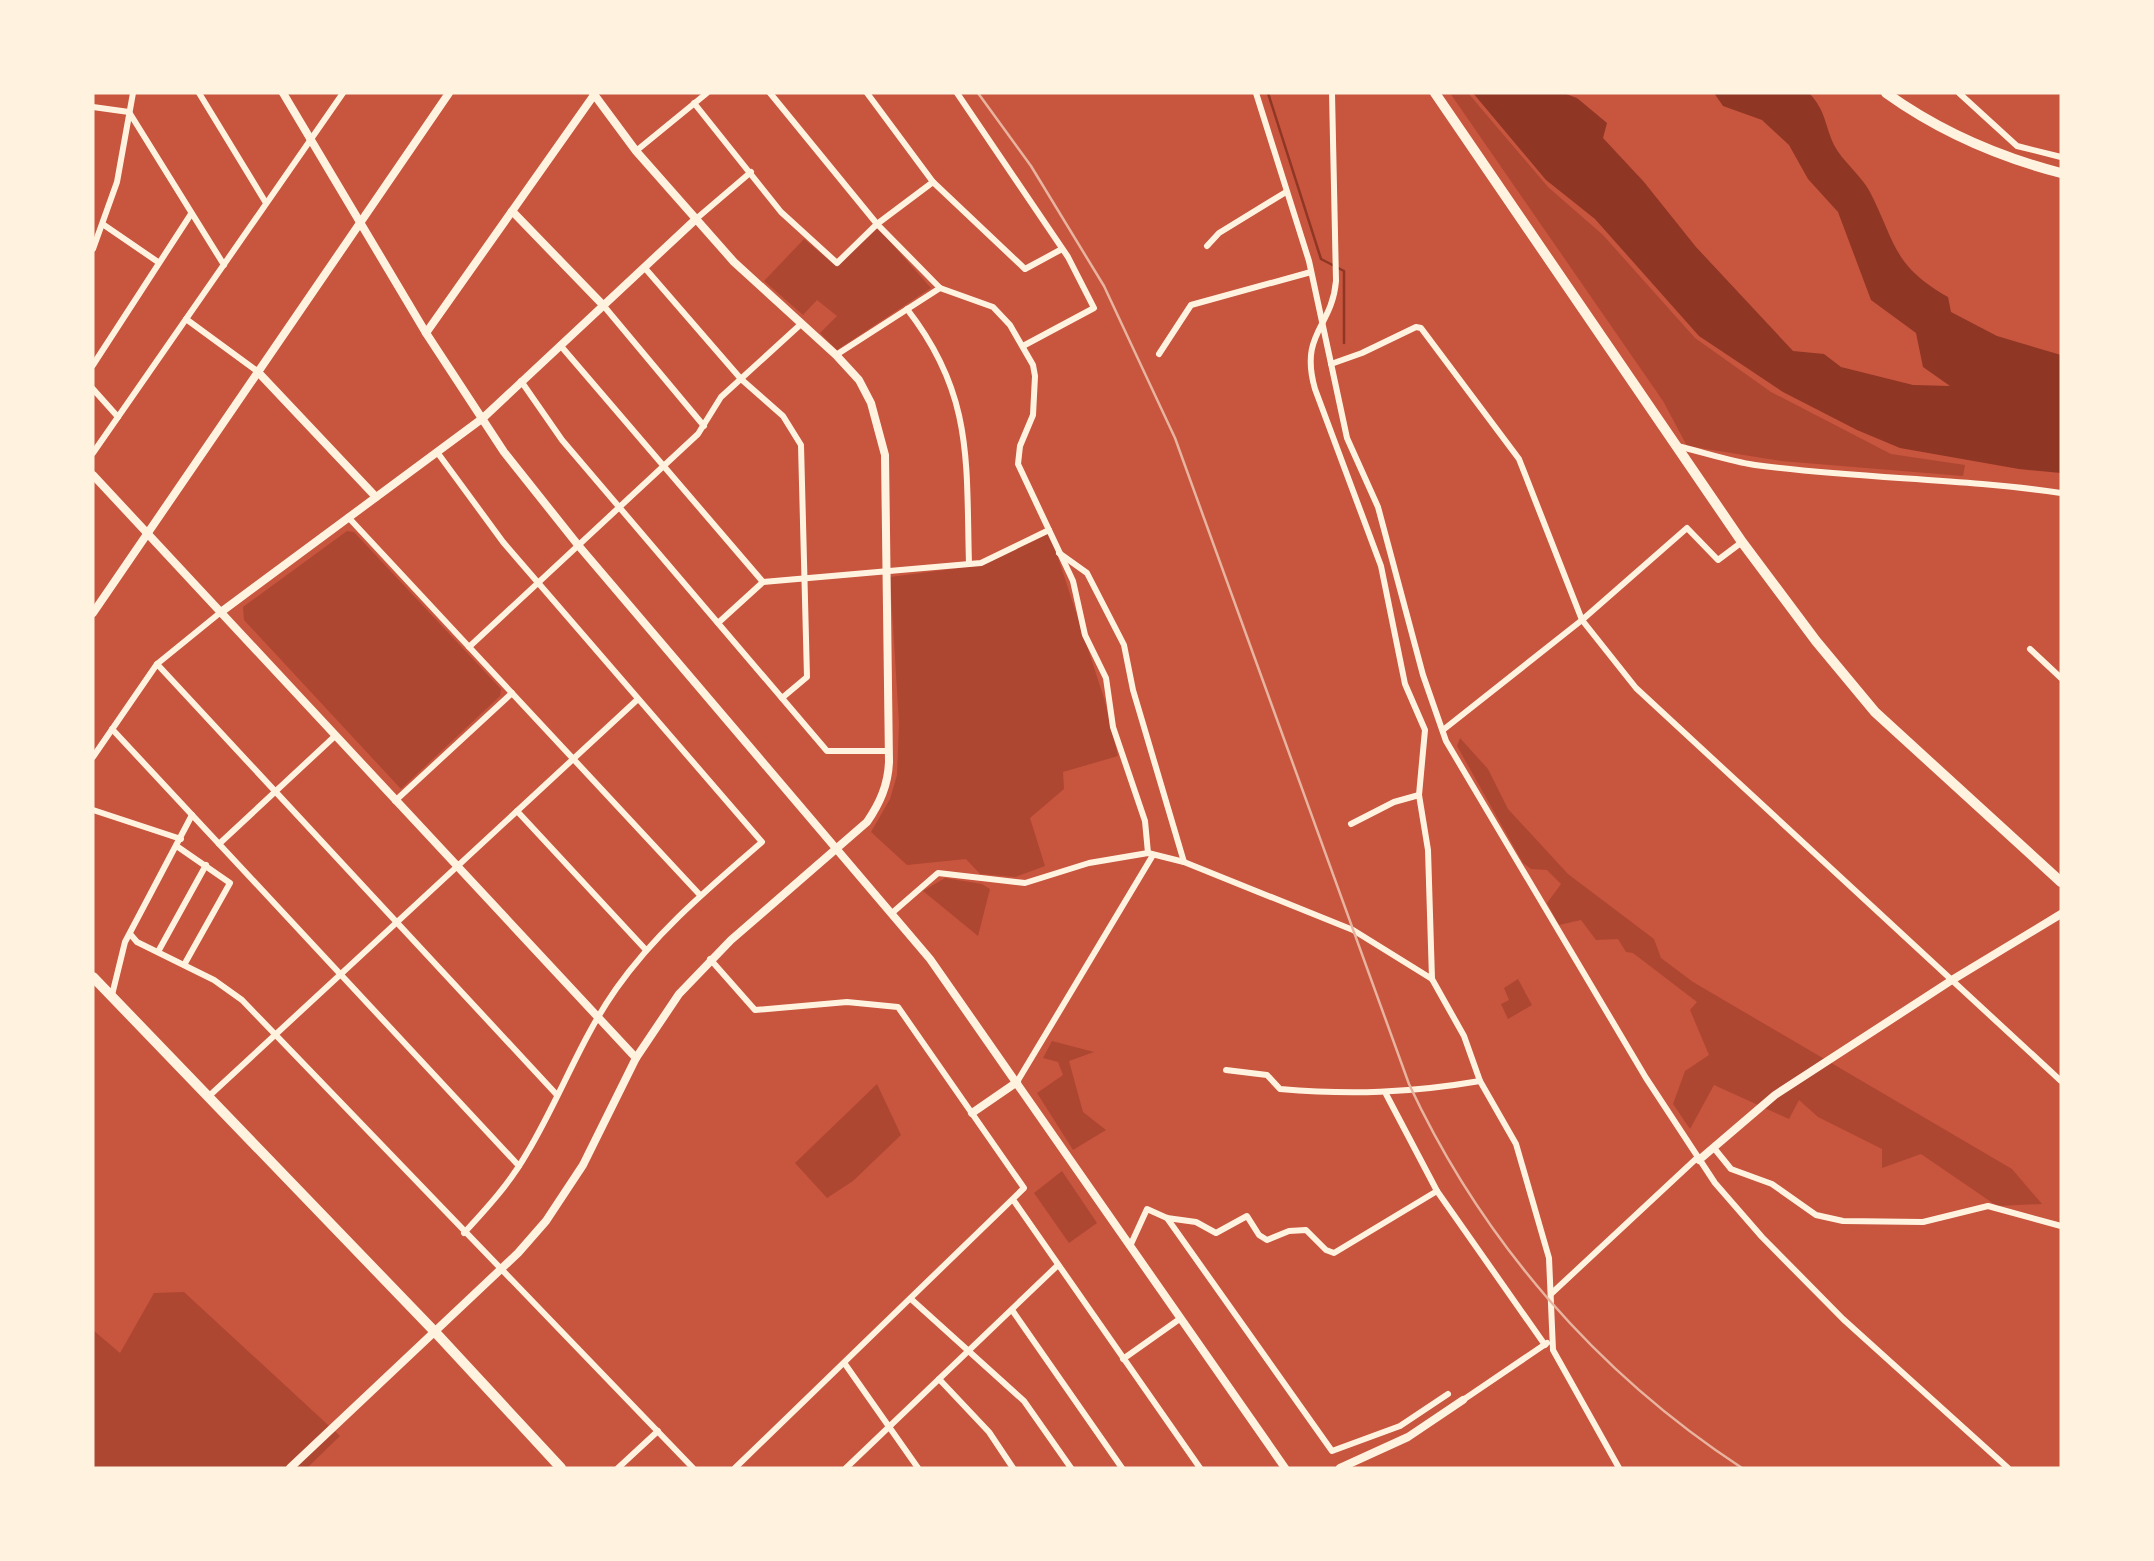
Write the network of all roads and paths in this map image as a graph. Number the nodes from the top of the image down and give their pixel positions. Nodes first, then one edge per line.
1 (133, 93) edge
2 (199, 93) edge
3 (283, 93) edge
4 (343, 93) edge
5 (449, 93) edge
6 (707, 93) edge
7 (770, 93) edge
8 (867, 93) edge
9 (957, 93) edge
10 (1256, 93) edge
11 (1332, 93) edge
12 (1435, 93) edge
13 (1886, 93) edge
14 (1959, 93) edge
15 (593, 94) edge
16 (694, 103) junction
17 (93, 107) edge
18 (130, 112) junction
19 (311, 139) junction
20 (636, 151) junction
21 (2061, 157) edge
22 (751, 172) junction
23 (2061, 173) edge
24 (933, 181) junction
25 (1286, 192) junction
26 (266, 203) junction
27 (512, 211) junction
28 (191, 214) junction
29 (696, 219) junction
30 (877, 224) junction
31 (104, 225) junction
32 (360, 225) junction
33 (1207, 246) dead end
34 (1062, 248) junction
35 (93, 249) edge
36 (158, 262) junction
37 (224, 265) junction
38 (644, 267) junction
39 (1311, 272) junction
40 (940, 289) junction
41 (603, 305) junction
42 (907, 309) junction
43 (186, 319) junction
44 (1323, 320) junction
45 (801, 324) junction
46 (426, 333) junction
47 (560, 345) junction
48 (1023, 346) junction
49 (1158, 354) dead end
50 (836, 355) junction
51 (1331, 364) junction
52 (93, 365) edge
53 (257, 371) junction
54 (741, 379) junction
55 (521, 381) junction
56 (93, 389) edge
57 (118, 417) junction
58 (482, 418) junction
59 (704, 426) junction
60 (1675, 445) junction
61 (437, 452) junction
62 (93, 453) edge
63 (664, 466) junction
64 (93, 475) edge
65 (2061, 493) edge
66 (376, 497) junction
67 (618, 509) junction
68 (348, 517) junction
69 (1049, 530) junction
70 (148, 535) junction
71 (1742, 542) junction
72 (578, 545) junction
73 (1059, 553) junction
74 (969, 564) junction
75 (886, 572) junction
76 (805, 578) junction
77 (539, 582) junction
78 (763, 582) junction
79 (220, 612) junction
80 (93, 613) edge
81 (1582, 620) junction
82 (718, 623) junction
83 (469, 647) junction
84 (2030, 649) dead end
85 (156, 664) junction
86 (2061, 678) edge
87 (512, 693) junction
88 (782, 698) junction
89 (638, 699) junction
90 (112, 729) junction
91 (1443, 730) junction
92 (335, 736) junction
93 (889, 751) junction
94 (93, 757) edge
95 (573, 758) junction
96 (276, 792) junction
97 (1419, 795) junction
98 (396, 801) junction
99 (93, 810) edge
100 (517, 811) junction
101 (192, 815) junction
102 (1351, 824) dead end
103 (181, 839) junction
104 (219, 844) junction
105 (178, 847) junction
106 (838, 848) junction
107 (1151, 854) junction
108 (1184, 862) junction
109 (206, 865) junction
110 (457, 866) junction
111 (2061, 882) edge
112 (700, 895) junction
113 (892, 913) junction
114 (2061, 914) edge
115 (397, 922) junction
116 (131, 935) junction
117 (159, 950) junction
118 (646, 950) junction
119 (710, 959) junction
120 (184, 965) junction
121 (341, 975) junction
122 (93, 977) edge
123 (1432, 979) junction
124 (1952, 980) junction
125 (112, 995) junction
126 (598, 1017) junction
127 (275, 1035) junction
128 (636, 1058) junction
129 (1226, 1070) dead end
130 (1480, 1081) junction
131 (2061, 1081) edge
132 (1017, 1082) junction
133 (1386, 1094) junction
134 (558, 1095) junction
135 (208, 1097) junction
136 (972, 1113) junction
137 (1714, 1148) junction
138 (1699, 1159) junction
139 (519, 1166) junction
140 (1437, 1191) junction
141 (1014, 1201) junction
142 (1167, 1218) junction
143 (2061, 1226) edge
144 (464, 1233) junction
145 (1131, 1244) junction
146 (1058, 1265) junction
147 (503, 1268) junction
148 (1552, 1293) junction
149 (911, 1299) junction
150 (1012, 1310) junction
151 (1181, 1318) junction
152 (436, 1333) junction
153 (1552, 1341) junction
154 (1545, 1345) junction
155 (968, 1352) junction
156 (1123, 1359) junction
157 (845, 1364) junction
158 (939, 1379) junction
159 (1448, 1394) dead end
160 (1464, 1400) joint
161 (890, 1426) junction
162 (658, 1431) junction
163 (290, 1468) edge
164 (561, 1468) edge
165 (618, 1468) edge
166 (693, 1468) edge
167 (735, 1468) edge
168 (846, 1468) edge
169 (918, 1468) edge
170 (1013, 1468) edge
171 (1071, 1468) edge
172 (1122, 1468) edge
173 (1200, 1468) edge
174 (1285, 1468) edge
175 (1340, 1468) edge
176 (1619, 1468) edge
177 (2008, 1468) edge

1 - 18 street
2 - 26 street
3 - 19 street
4 - 19 street
5 - 32 street
6 - 16 street
7 - 30 street
8 - 24 street
9 - 34 street
10 - 25 street
11 - 44 street
12 - 60 main road
13 - 23 main road
14 - 21 street
15 - 20 street
15 - 27 street
16 - 20 street
16 - 22 street
17 - 18 street
18 - 28 street
18 - 31 street
19 - 26 street
19 - 32 street
20 - 29 street
22 - 29 street
22 - 30 street
24 - 30 street
24 - 34 street
25 - 33 street
25 - 39 street
26 - 37 street
27 - 41 street
27 - 46 street
28 - 36 street
28 - 37 street
29 - 38 street
29 - 45 street
30 - 40 street
31 - 35 street
31 - 36 street
32 - 46 street
32 - 53 street
34 - 48 street
36 - 52 street
37 - 43 street
38 - 41 street
38 - 54 street
39 - 44 street
39 - 49 street
40 - 42 street
40 - 48 street
41 - 47 street
41 - 59 street
42 - 50 street
42 - 74 street
43 - 53 street
43 - 57 street
44 - 51 street
44 - 97 street
45 - 50 street
45 - 54 street
46 - 58 street
47 - 55 street
47 - 63 street
48 - 69 street
50 - 75 street
51 - 81 street
51 - 91 street
53 - 66 street
53 - 70 street
54 - 59 street
54 - 76 street
55 - 58 street
55 - 67 street
56 - 57 street
57 - 62 street
58 - 61 street
58 - 72 street
59 - 63 street
60 - 65 street
60 - 71 main road
61 - 66 street
61 - 77 street
63 - 67 street
63 - 78 street
64 - 70 street
66 - 68 street
67 - 72 street
67 - 82 street
68 - 79 street
68 - 83 street
69 - 73 street
69 - 74 street
70 - 79 street
70 - 80 street
71 - 81 street
71 - 111 main road
72 - 77 street
72 - 106 street
73 - 107 street
73 - 108 street
74 - 75 street
75 - 76 street
75 - 93 street
76 - 78 street
76 - 88 street
77 - 83 street
77 - 89 street
78 - 82 street
79 - 85 street
79 - 92 street
81 - 91 street
81 - 124 street
82 - 88 street
83 - 87 street
84 - 86 street
85 - 90 street
85 - 96 street
87 - 95 street
87 - 98 street
88 - 93 street
89 - 95 street
89 - 112 street
90 - 94 street
90 - 101 street
91 - 138 street
92 - 96 street
92 - 98 street
93 - 106 street
95 - 100 street
95 - 112 street
96 - 104 street
96 - 115 street
97 - 102 street
97 - 123 street
98 - 110 street
99 - 103 street
100 - 110 street
100 - 118 street
101 - 103 street
101 - 104 street
103 - 105 street
104 - 121 street
105 - 109 street
105 - 116 street
106 - 113 street
106 - 119 street
107 - 108 street
107 - 113 street
107 - 132 street
108 - 123 street
109 - 117 street
109 - 120 street
110 - 115 street
110 - 126 street
112 - 118 street
113 - 132 street
114 - 124 street
115 - 121 street
115 - 134 street
116 - 117 street
116 - 125 street
117 - 120 street
118 - 126 street
119 - 128 street
119 - 136 street
120 - 127 street
121 - 127 street
121 - 139 street
122 - 125 highway
123 - 130 street
124 - 131 street
124 - 137 street
125 - 135 highway
126 - 128 street
126 - 134 street
127 - 135 street
127 - 144 street
128 - 147 street
129 - 133 street
130 - 133 street
130 - 148 street
132 - 136 street
132 - 145 street
133 - 140 street
134 - 139 street
135 - 152 highway
136 - 141 street
137 - 138 street
137 - 143 street
138 - 148 street
138 - 177 street
139 - 144 street
140 - 142 street
140 - 154 street
141 - 146 street
141 - 149 street
142 - 145 street
142 - 159 street
144 - 147 street
145 - 151 street
146 - 150 street
146 - 156 street
147 - 152 street
147 - 162 street
148 - 153 street
149 - 155 street
149 - 157 street
150 - 155 street
150 - 172 street
151 - 156 street
151 - 174 street
152 - 163 street
152 - 164 highway
153 - 154 street
153 - 176 street
154 - 160 street
155 - 158 street
155 - 171 street
156 - 173 street
157 - 161 street
157 - 167 street
158 - 161 street
158 - 170 street
160 - 175 street
161 - 168 street
161 - 169 street
162 - 165 street
162 - 166 street

